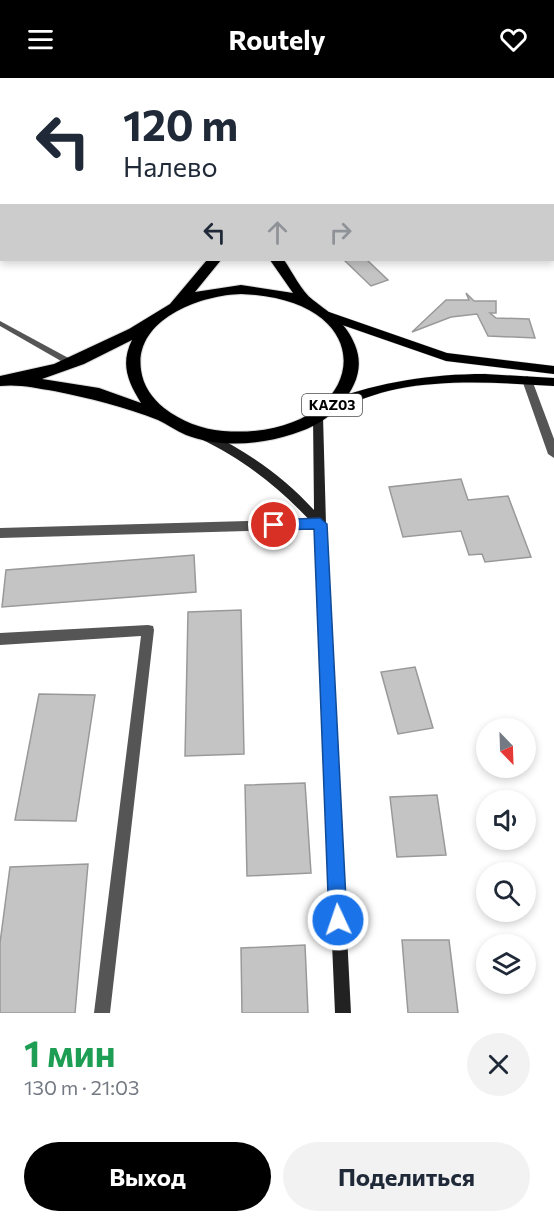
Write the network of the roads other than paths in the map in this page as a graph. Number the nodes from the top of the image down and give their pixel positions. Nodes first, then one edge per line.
1 (213, 261) edge
2 (278, 261) edge
3 (306, 302) junction
4 (176, 305) junction
5 (329, 316) junction
6 (0, 322) edge
7 (152, 322) junction
8 (71, 363) junction
9 (554, 370) edge
10 (8, 380) edge
11 (527, 381) junction
12 (554, 382) edge
13 (334, 403) junction
14 (318, 416) junction
15 (164, 418) junction
16 (196, 432) junction
17 (554, 454) edge
18 (320, 524) junction
19 (0, 533) edge
20 (0, 639) edge
21 (102, 1013) edge
22 (343, 1013) edge

1 - 4 highway
2 - 3 highway
3 - 4 highway, KАZ03
3 - 5 highway, KАZ03
4 - 7 highway, KАZ03
5 - 9 main road, KАZ03
5 - 13 highway, KАZ03
6 - 8 lane
7 - 8 highway, KАZ03
7 - 15 highway, KАZ03
8 - 10 highway, KАZ03
10 - 15 highway, KАZ03
11 - 12 main road, KАZ03
11 - 13 main road, KАZ03
11 - 17 street
13 - 14 highway, KАZ03
14 - 16 highway, KАZ03
14 - 18 street
15 - 16 highway, KАZ03
16 - 18 street
18 - 19 street
18 - 22 street
20 - 21 street

